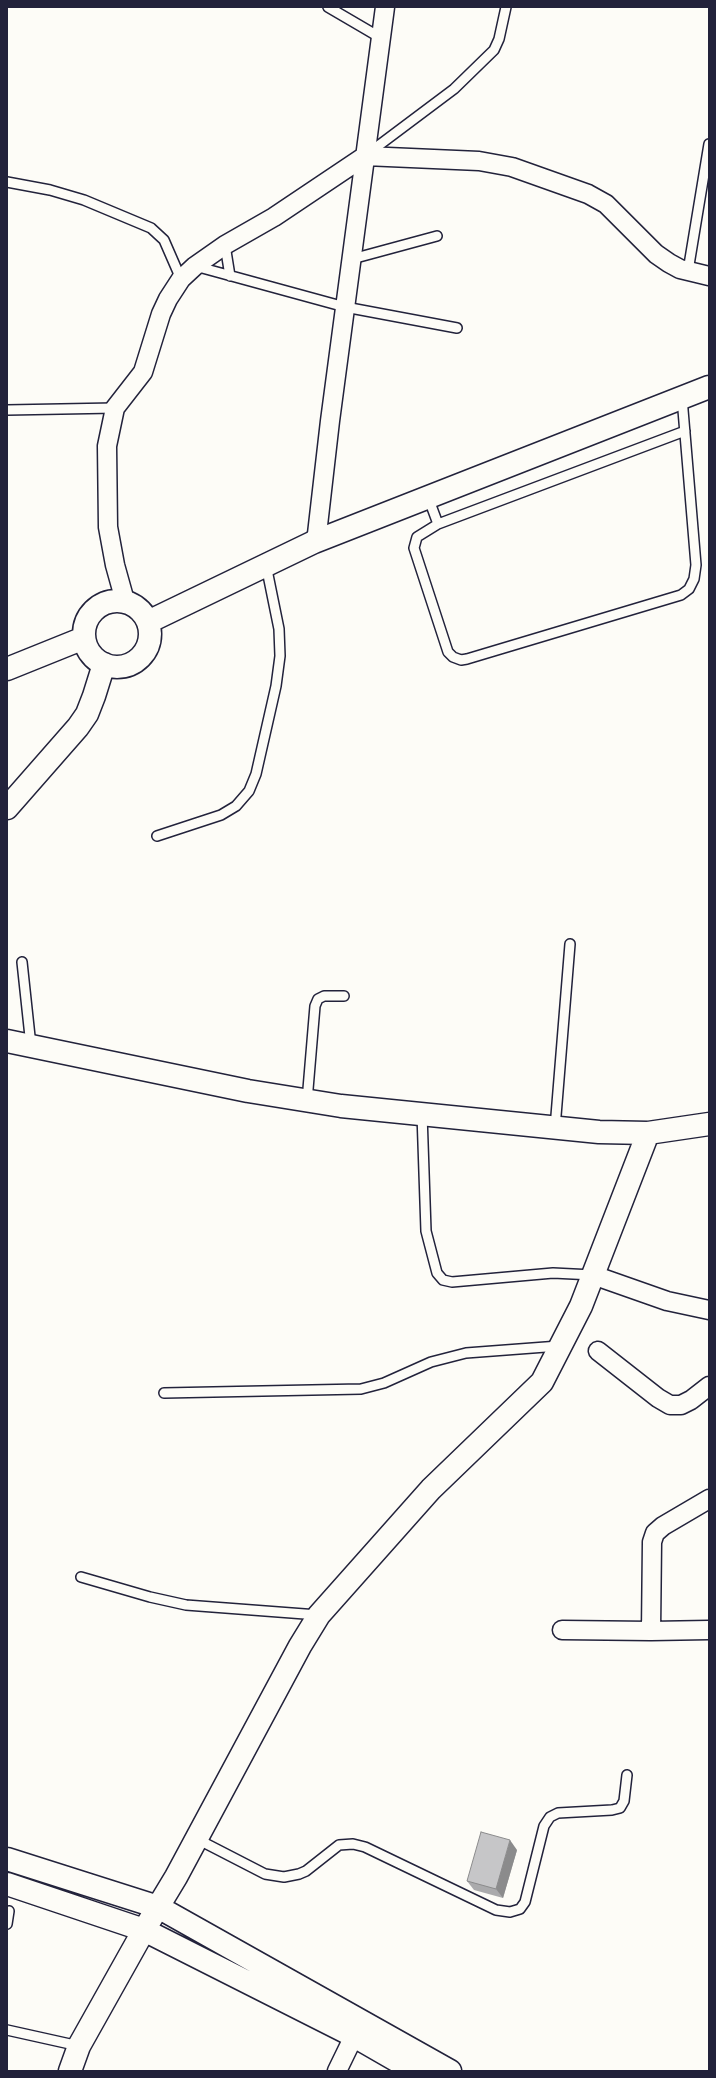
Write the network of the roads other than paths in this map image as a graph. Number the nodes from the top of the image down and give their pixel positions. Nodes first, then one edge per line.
1 (328, 7) edge
2 (385, 7) edge
3 (506, 7) edge
4 (381, 38) junction
5 (709, 144) edge
6 (365, 156) junction
7 (7, 182) edge
8 (437, 236) dead end
9 (225, 245) junction
10 (352, 259) junction
11 (195, 266) junction
12 (688, 271) junction
13 (230, 276) junction
14 (709, 276) edge
15 (181, 279) junction
16 (345, 307) junction
17 (457, 328) dead end
18 (709, 387) edge
19 (682, 398) junction
20 (115, 408) junction
21 (7, 410) edge
22 (685, 431) junction
23 (428, 497) junction
24 (438, 524) junction
25 (314, 542) junction
26 (266, 564) junction
27 (125, 601) junction
28 (148, 622) junction
29 (84, 638) junction
30 (104, 664) junction
31 (7, 669) edge
32 (7, 808) edge
33 (157, 836) dead end
34 (570, 944) dead end
35 (22, 962) dead end
36 (344, 996) dead end
37 (7, 1041) edge
38 (31, 1046) junction
39 (307, 1101) junction
40 (422, 1114) junction
41 (709, 1124) edge
42 (555, 1128) junction
43 (648, 1133) junction
44 (593, 1275) junction
45 (709, 1310) edge
46 (560, 1346) junction
47 (598, 1351) dead end
48 (709, 1386) edge
49 (164, 1393) dead end
50 (709, 1499) edge
51 (81, 1577) dead end
52 (319, 1615) junction
53 (562, 1630) dead end
54 (709, 1630) edge
55 (651, 1631) junction
56 (627, 1775) dead end
57 (194, 1845) junction
58 (7, 1859) edge
59 (7, 1884) edge
60 (158, 1908) junction
61 (9, 1911) dead end
62 (7, 1924) edge
63 (144, 1930) junction
64 (7, 2030) edge
65 (354, 2036) junction
66 (79, 2046) junction
67 (70, 2071) edge
68 (337, 2071) edge
69 (415, 2071) edge
70 (450, 2071) edge

1 - 4 lane
2 - 4 street
3 - 6 lane
4 - 6 street
5 - 12 lane
6 - 9 street
6 - 10 street
6 - 12 street
7 - 15 lane
8 - 10 lane
9 - 11 street
9 - 13 lane
10 - 16 street
11 - 13 lane
11 - 15 street
12 - 14 street
13 - 16 lane
15 - 20 street
16 - 17 lane
16 - 25 street
18 - 19 street
19 - 22 lane
19 - 23 street
20 - 21 lane
20 - 27 street
22 - 24 lane
22 - 24 lane
23 - 24 lane
23 - 25 street
25 - 26 street
26 - 28 street
26 - 33 lane
27 - 28 street
27 - 29 street
28 - 30 street
29 - 30 street
29 - 31 street
30 - 32 street
34 - 42 lane
35 - 38 lane
36 - 39 lane
37 - 38 street
38 - 39 street
39 - 40 street
40 - 42 street
40 - 44 lane
41 - 43 street
42 - 43 street
43 - 44 street
44 - 45 street
44 - 46 street
46 - 49 lane
46 - 52 street
47 - 48 street
50 - 55 street
51 - 52 lane
52 - 57 street
53 - 55 street
54 - 55 street
56 - 57 lane
57 - 60 street
58 - 60 street
59 - 63 street
60 - 63 street
60 - 70 street
61 - 62 lane
63 - 65 street
63 - 66 street
64 - 66 lane
65 - 68 street
65 - 69 street
66 - 67 street

